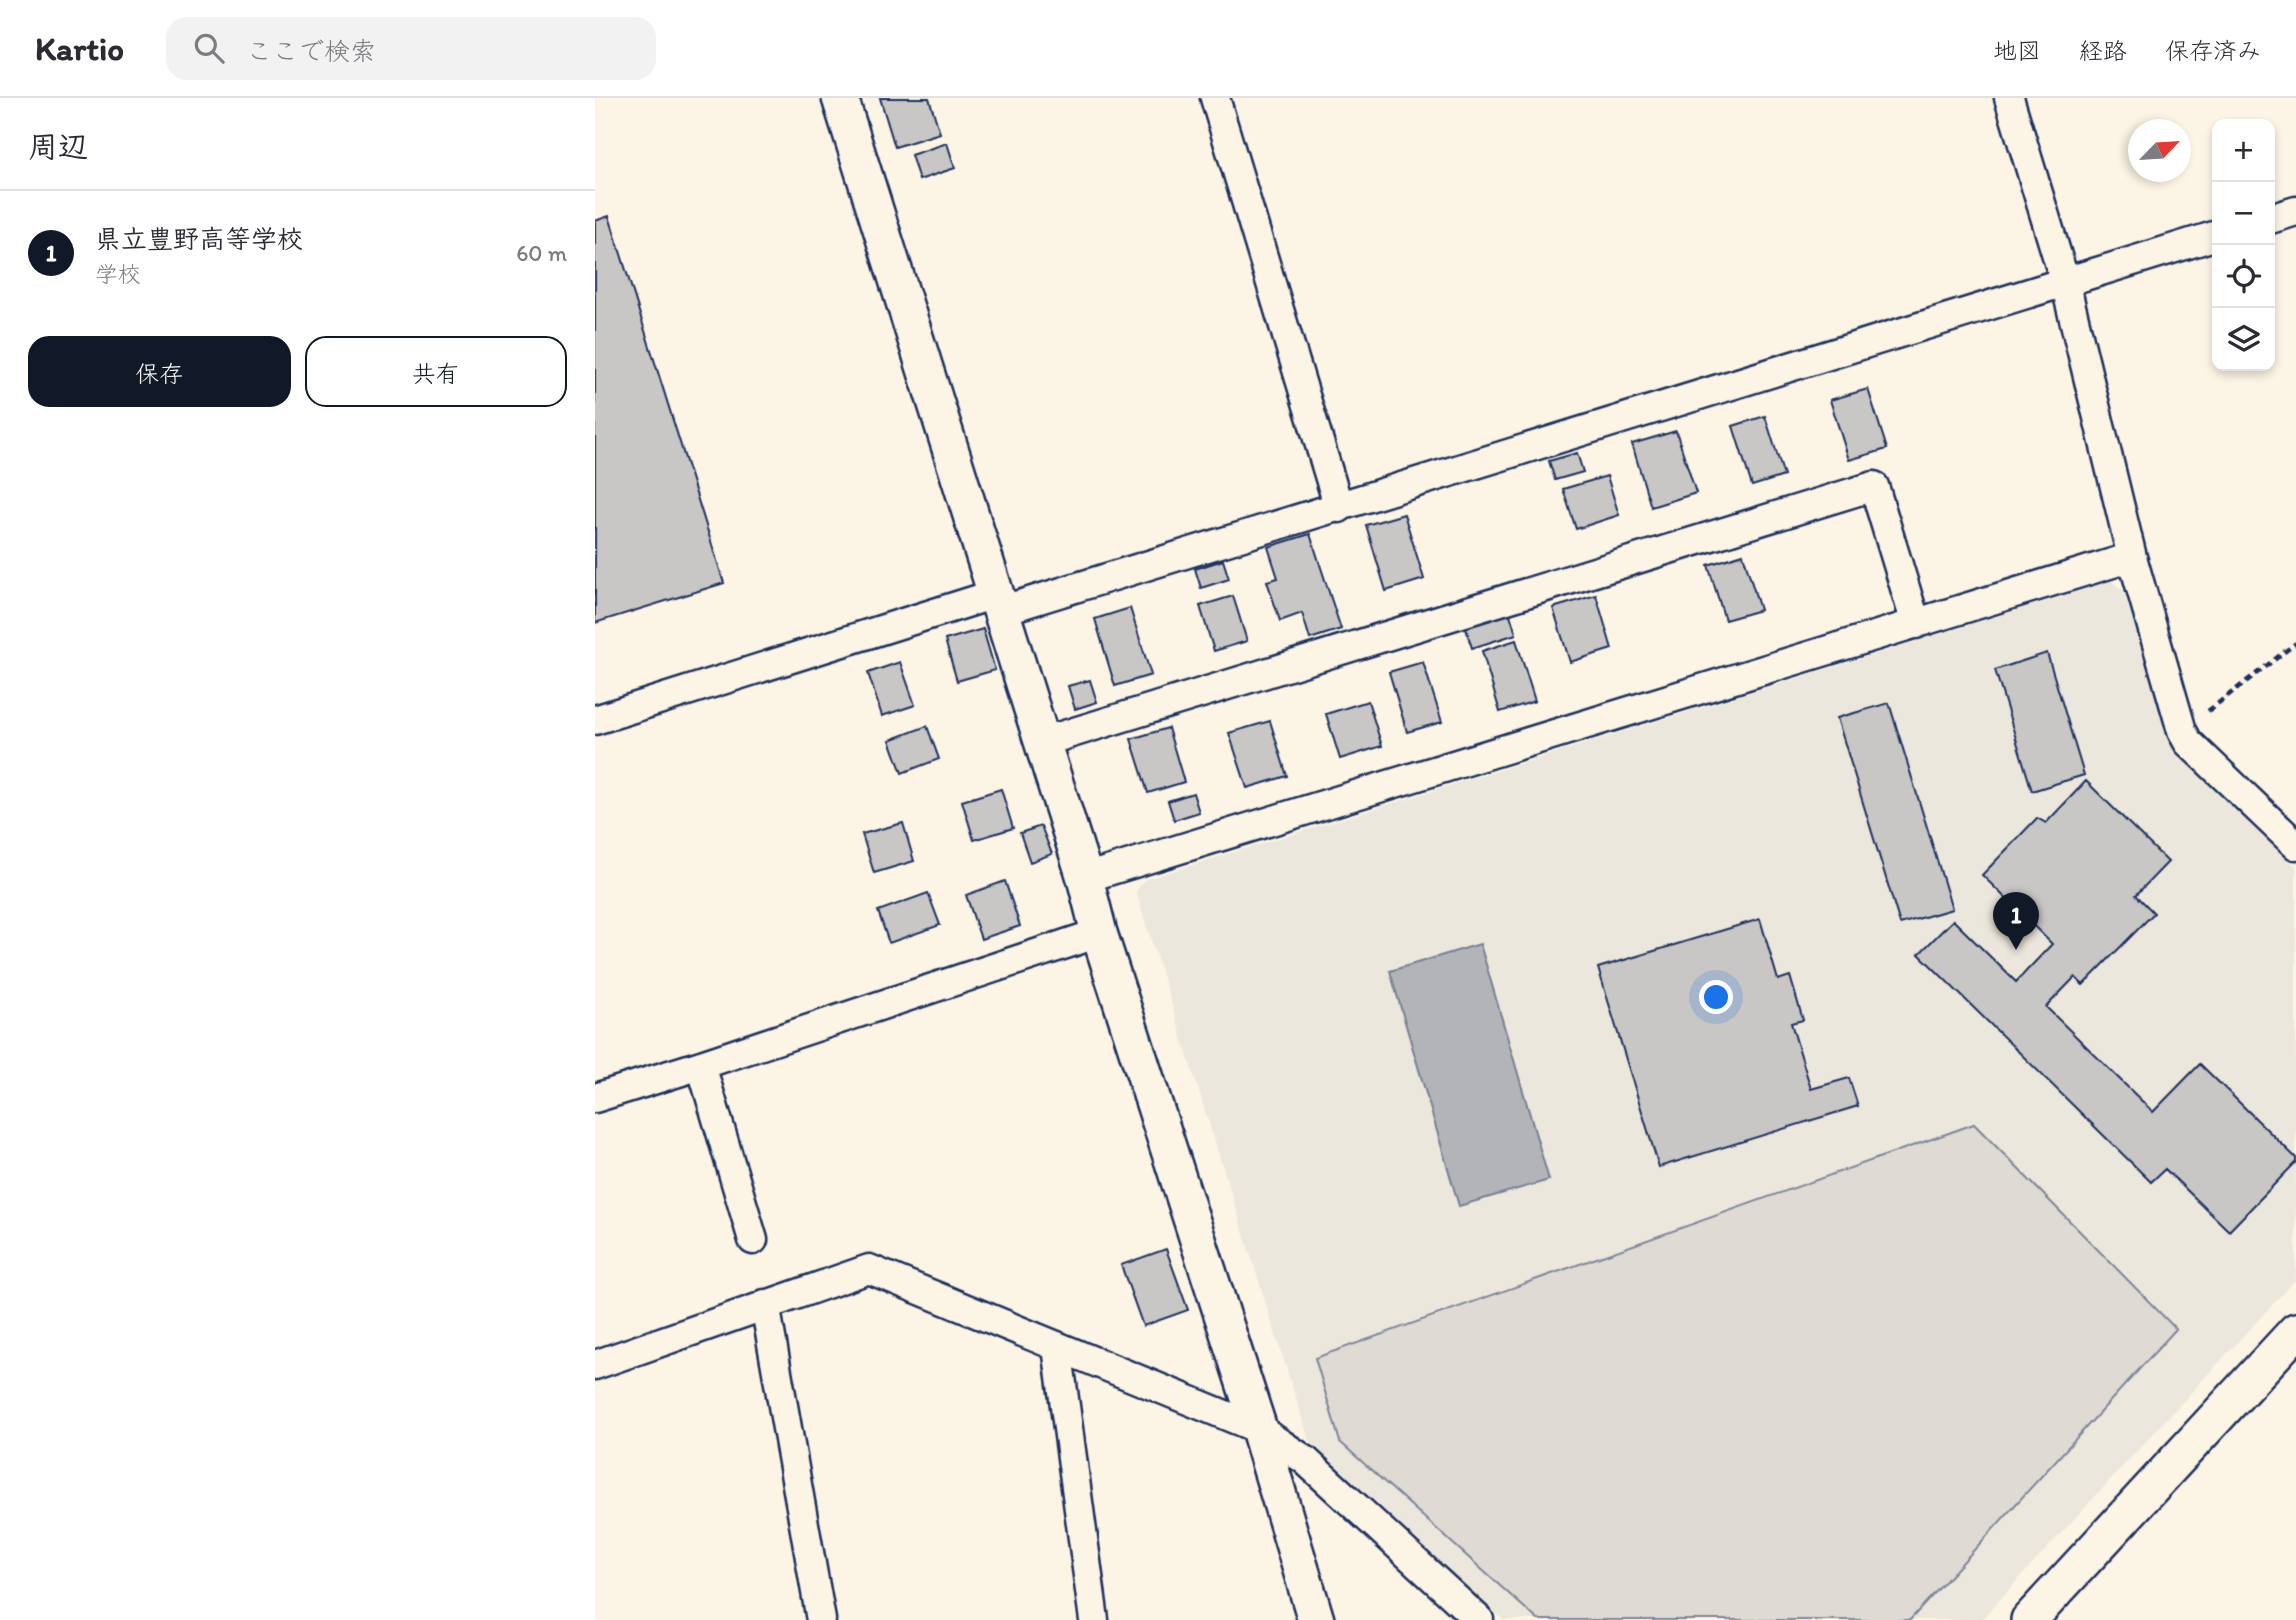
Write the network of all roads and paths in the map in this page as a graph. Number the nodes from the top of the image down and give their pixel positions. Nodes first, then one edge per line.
1 (840, 98) edge
2 (1215, 98) edge
3 (2009, 98) edge
4 (2296, 211) edge
5 (2275, 217) edge
6 (2212, 237) edge
7 (2065, 282) junction
8 (1339, 508) junction
9 (2132, 557) junction
10 (998, 602) junction
11 (1916, 624) junction
12 (2296, 643) edge
13 (595, 720) edge
14 (2182, 731) junction
15 (1042, 742) junction
16 (2296, 845) edge
17 (1085, 877) junction
18 (1099, 933) junction
19 (701, 1065) junction
20 (595, 1098) edge
21 (753, 1240) dead end
22 (765, 1304) junction
23 (2296, 1331) edge
24 (1057, 1347) junction
25 (595, 1365) edge
26 (1259, 1429) junction
27 (821, 1620) edge
28 (1094, 1620) edge
29 (1316, 1620) edge
30 (1479, 1620) edge
31 (2029, 1620) edge

1 - 10 street
2 - 8 street
3 - 7 street
4 - 5 street
6 - 7 street
7 - 8 street
7 - 9 street
8 - 10 street
9 - 11 street
9 - 14 street
10 - 13 street
10 - 15 street
11 - 15 street
11 - 17 street
12 - 14 path
14 - 16 street
15 - 17 street
17 - 18 street
18 - 19 street
18 - 26 street
19 - 20 street
19 - 21 street
22 - 24 street
22 - 25 street
22 - 27 street
23 - 31 street
24 - 26 street
24 - 28 street
26 - 29 street
26 - 30 street

